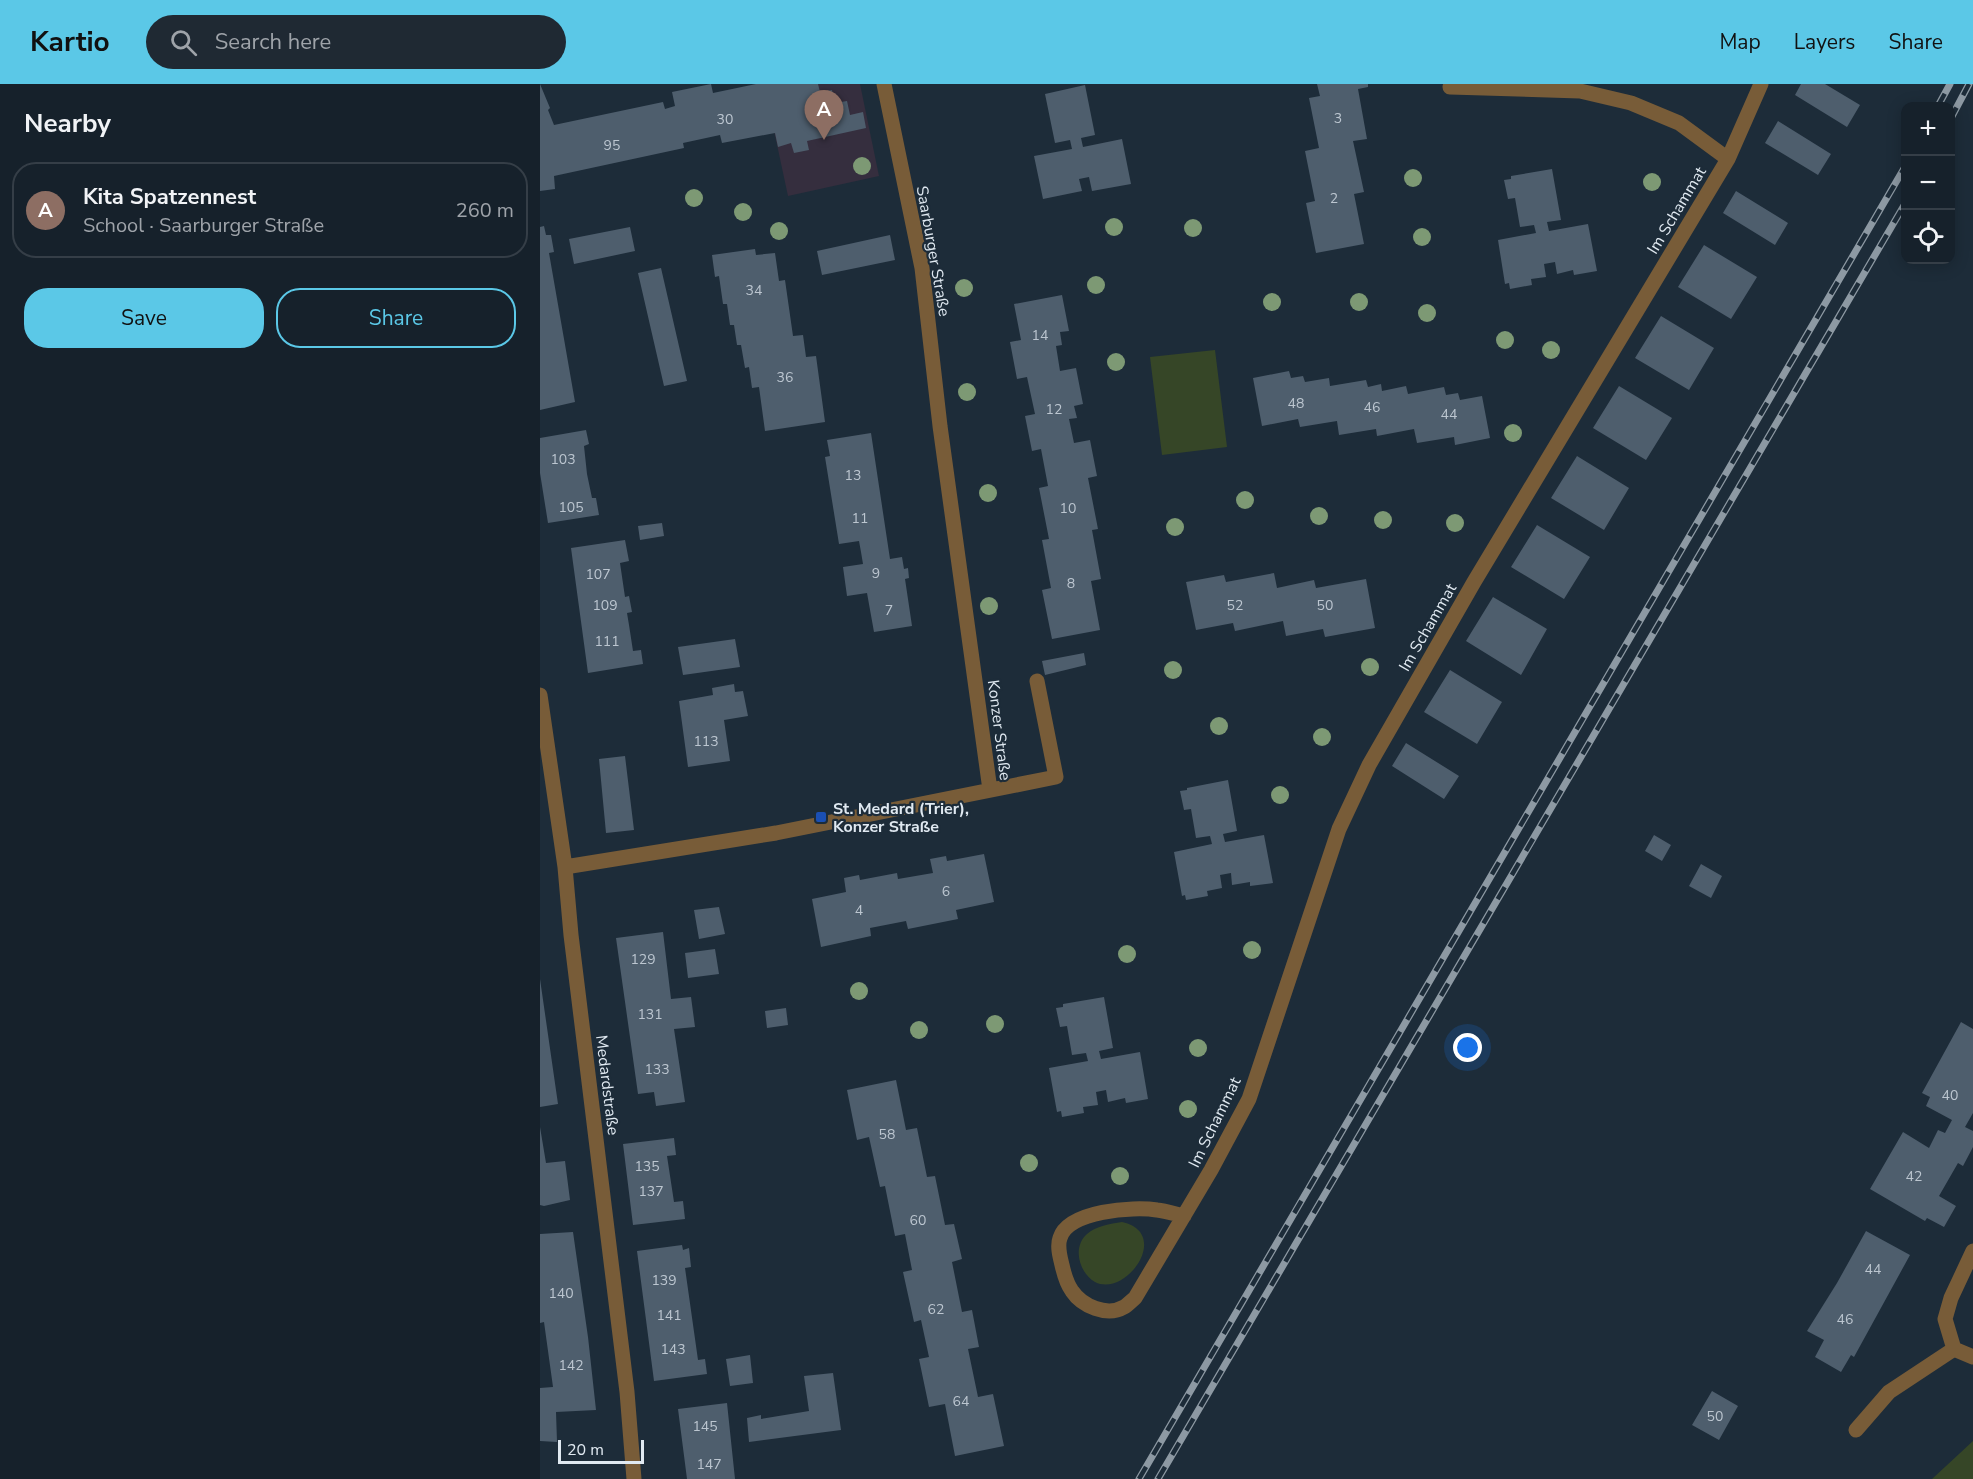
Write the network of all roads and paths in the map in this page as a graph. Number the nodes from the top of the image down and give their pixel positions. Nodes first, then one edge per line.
1 (884, 84) edge
2 (1761, 84) edge
3 (1450, 87) dead end
4 (1728, 159) junction
5 (940, 426) joint
6 (1037, 681) dead end
7 (540, 695) edge
8 (990, 790) junction
9 (565, 867) junction
10 (1184, 1216) junction
11 (1973, 1251) edge
12 (1954, 1349) junction
13 (1973, 1357) edge
14 (1856, 1430) dead end
15 (634, 1479) edge

1 - 5 street, Saarburger Straße
2 - 4 street, Im Schammat
3 - 4 street
4 - 10 street, Im Schammat
5 - 8 street, Konzer Straße
6 - 8 street
7 - 9 street, Medardstraße
8 - 9 street, Konzer Straße
9 - 15 street, Medardstraße
10 - 10 street, Im Schammat
11 - 12 street
12 - 13 street
12 - 14 street

